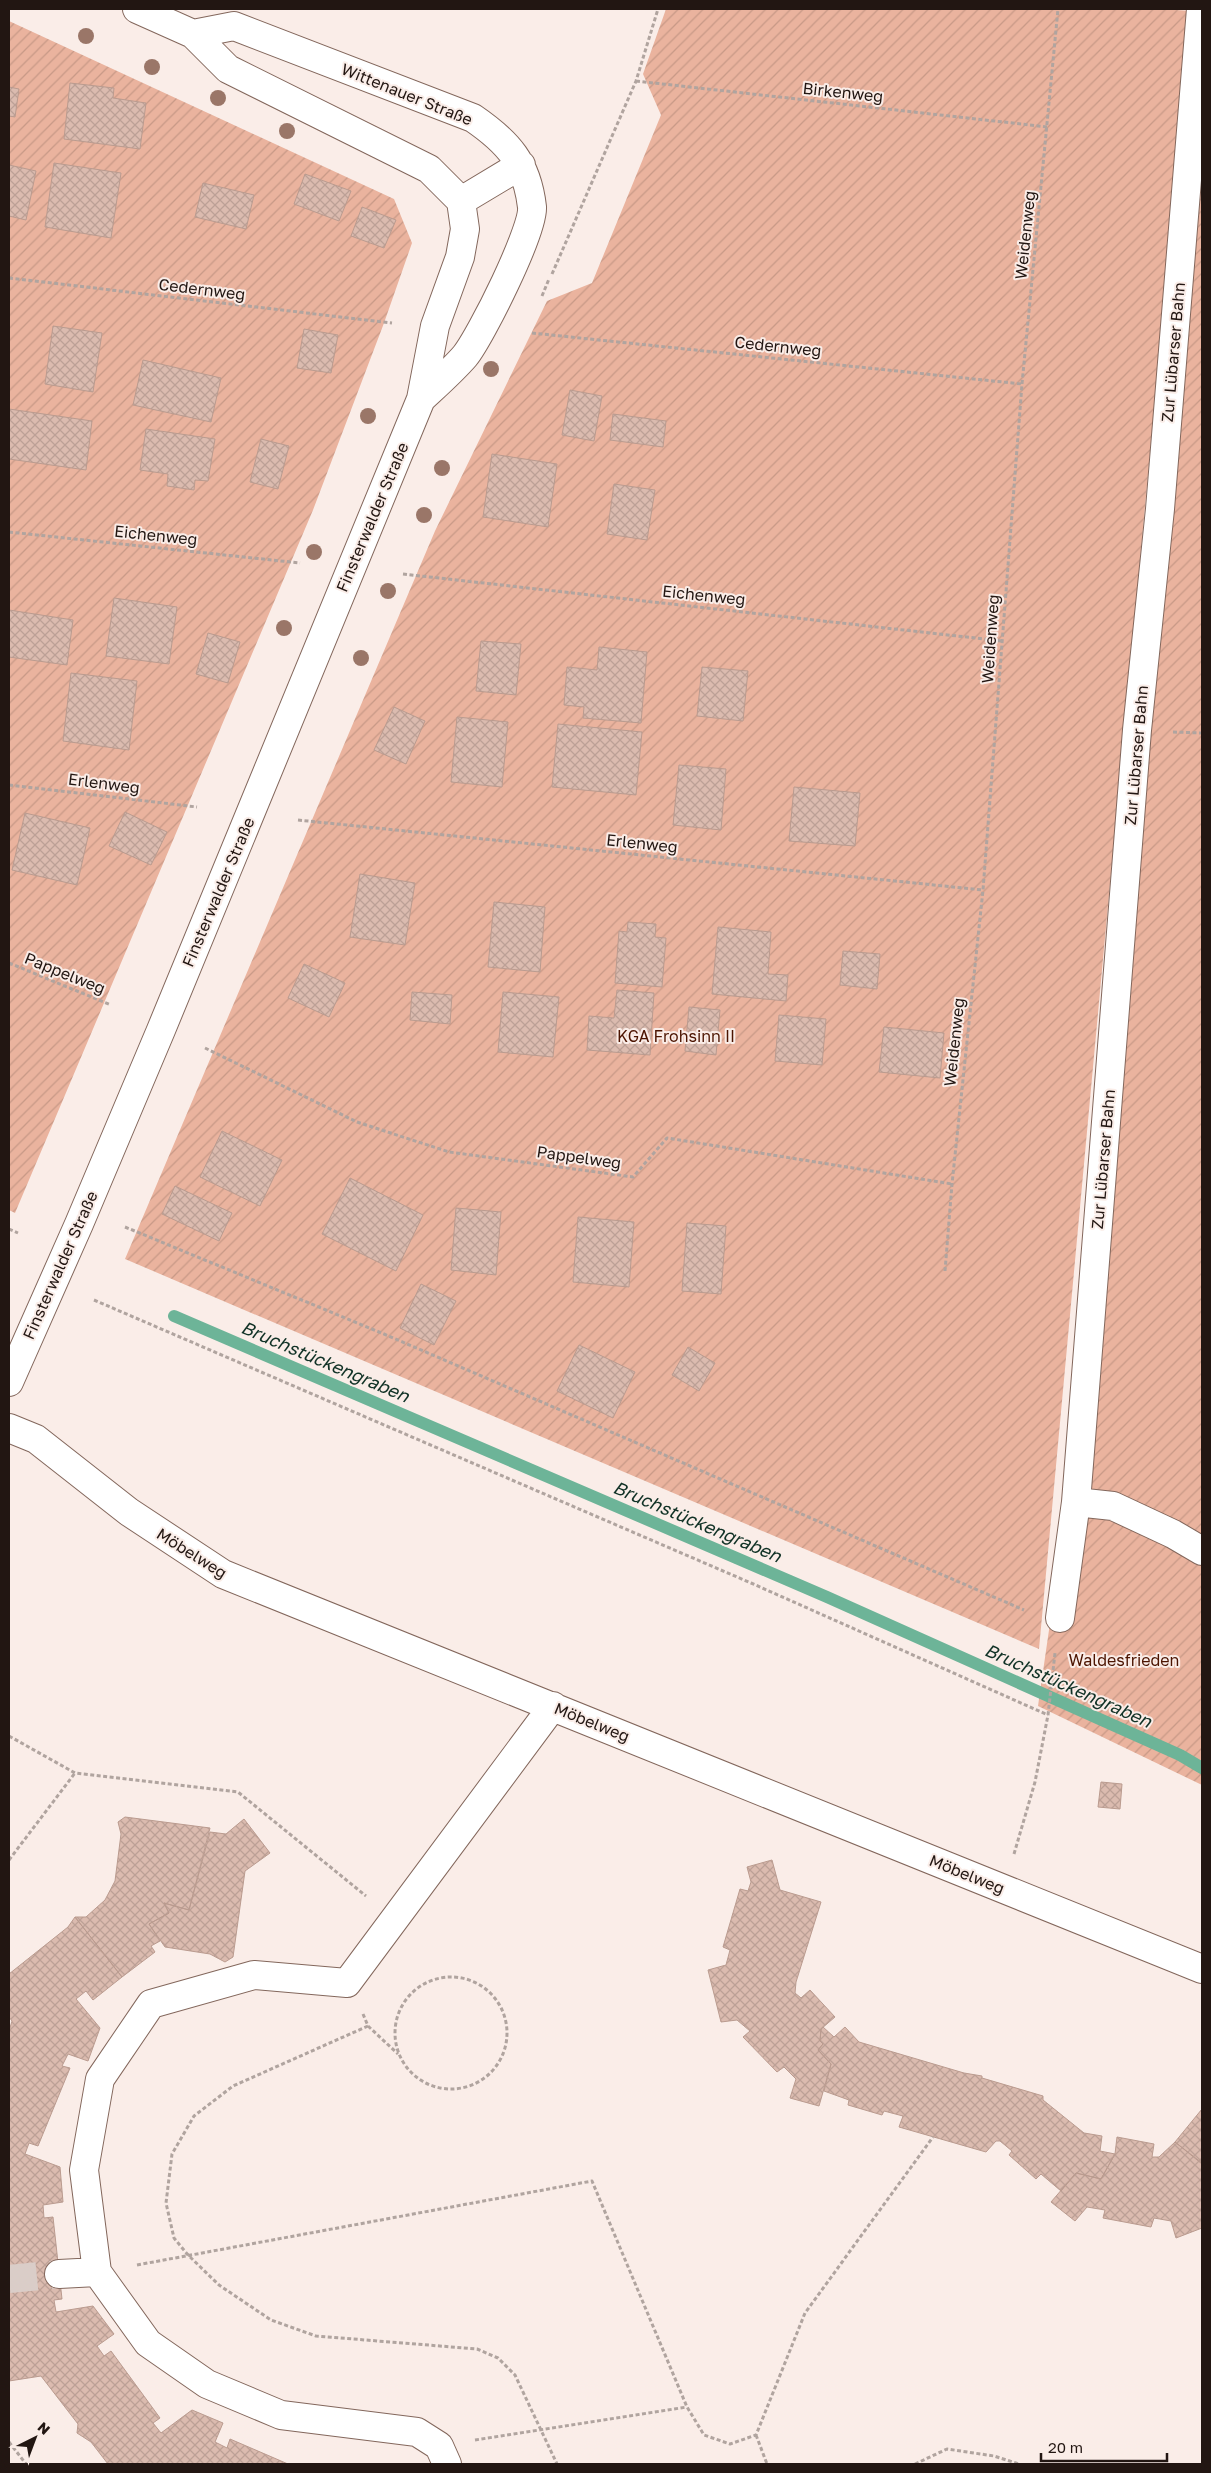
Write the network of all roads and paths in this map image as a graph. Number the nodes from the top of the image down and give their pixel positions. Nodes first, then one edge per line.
1 (137, 9) edge
2 (658, 9) edge
3 (1058, 9) edge
4 (1201, 9) edge
5 (193, 34) junction
6 (636, 82) junction
7 (1048, 127) junction
8 (521, 165) junction
9 (461, 201) junction
10 (9, 278) edge
11 (540, 300) dead end
12 (392, 324) dead end
13 (532, 333) dead end
14 (1022, 384) junction
15 (421, 399) junction
16 (9, 532) edge
17 (300, 563) dead end
18 (403, 574) dead end
19 (1002, 641) junction
20 (9, 785) edge
21 (197, 807) dead end
22 (298, 820) dead end
23 (983, 890) junction
24 (9, 963) edge
25 (111, 1005) dead end
26 (205, 1048) dead end
27 (952, 1184) junction
28 (125, 1227) dead end
29 (9, 1229) edge
30 (18, 1233) dead end
31 (945, 1271) dead end
32 (94, 1300) dead end
33 (9, 1382) edge
34 (9, 1428) edge
35 (1076, 1502) junction
36 (1202, 1552) edge
37 (1032, 1614) dead end
38 (1060, 1618) dead end
39 (1051, 1677) dead end
40 (553, 1706) junction
41 (1048, 1715) junction
42 (9, 1736) edge
43 (74, 1773) junction
44 (9, 1860) edge
45 (1004, 1889) junction
46 (394, 1919) junction
47 (1202, 1969) edge
48 (347, 1983) junction
49 (368, 2026) junction
50 (398, 2055) junction
51 (933, 2137) dead end
52 (188, 2255) junction
53 (97, 2272) junction
54 (59, 2274) tunnel mouth
55 (687, 2407) junction
56 (540, 2430) junction
57 (756, 2435) junction
58 (9, 2442) edge
59 (443, 2455) edge
60 (26, 2464) edge
61 (558, 2464) edge
62 (767, 2464) edge
63 (915, 2464) edge
64 (1019, 2464) edge

1 - 5 street
2 - 6 path
3 - 7 path, Weidenweg
4 - 35 street, Zur Lübarser Bahn
5 - 8 street, Wittenauer Straße
5 - 9 street
6 - 7 path, Birkenweg
6 - 11 path
7 - 14 path, Weidenweg
8 - 9 street
8 - 15 street, Finsterwalder Straße
9 - 15 street, Finsterwalder Straße
10 - 12 path, Cedernweg
13 - 14 path, Cedernweg
14 - 19 path, Weidenweg
15 - 33 street, Finsterwalder Straße
16 - 17 path, Eichenweg
18 - 19 path, Eichenweg
19 - 23 path, Weidenweg
20 - 21 path, Erlenweg
22 - 23 path, Erlenweg
23 - 27 path, Weidenweg
24 - 25 path, Pappelweg
26 - 27 path, Pappelweg
27 - 31 path, Weidenweg
28 - 37 path
29 - 30 path
32 - 41 path
34 - 40 street, Möbelweg
35 - 36 street
35 - 38 street, Zur Lübarser Bahn
39 - 41 path
40 - 45 street, Möbelweg
40 - 46 street
41 - 45 path
42 - 43 path
43 - 44 path
43 - 46 path
45 - 47 street, Möbelweg
46 - 48 street
48 - 49 path
48 - 53 street
49 - 50 path
49 - 52 path
50 - 50 path
51 - 57 path
52 - 53 path
52 - 55 path
52 - 56 path
53 - 54 street
53 - 59 street
55 - 56 path
55 - 57 path
56 - 59 path
56 - 61 path
57 - 62 path
58 - 60 path
63 - 64 path

